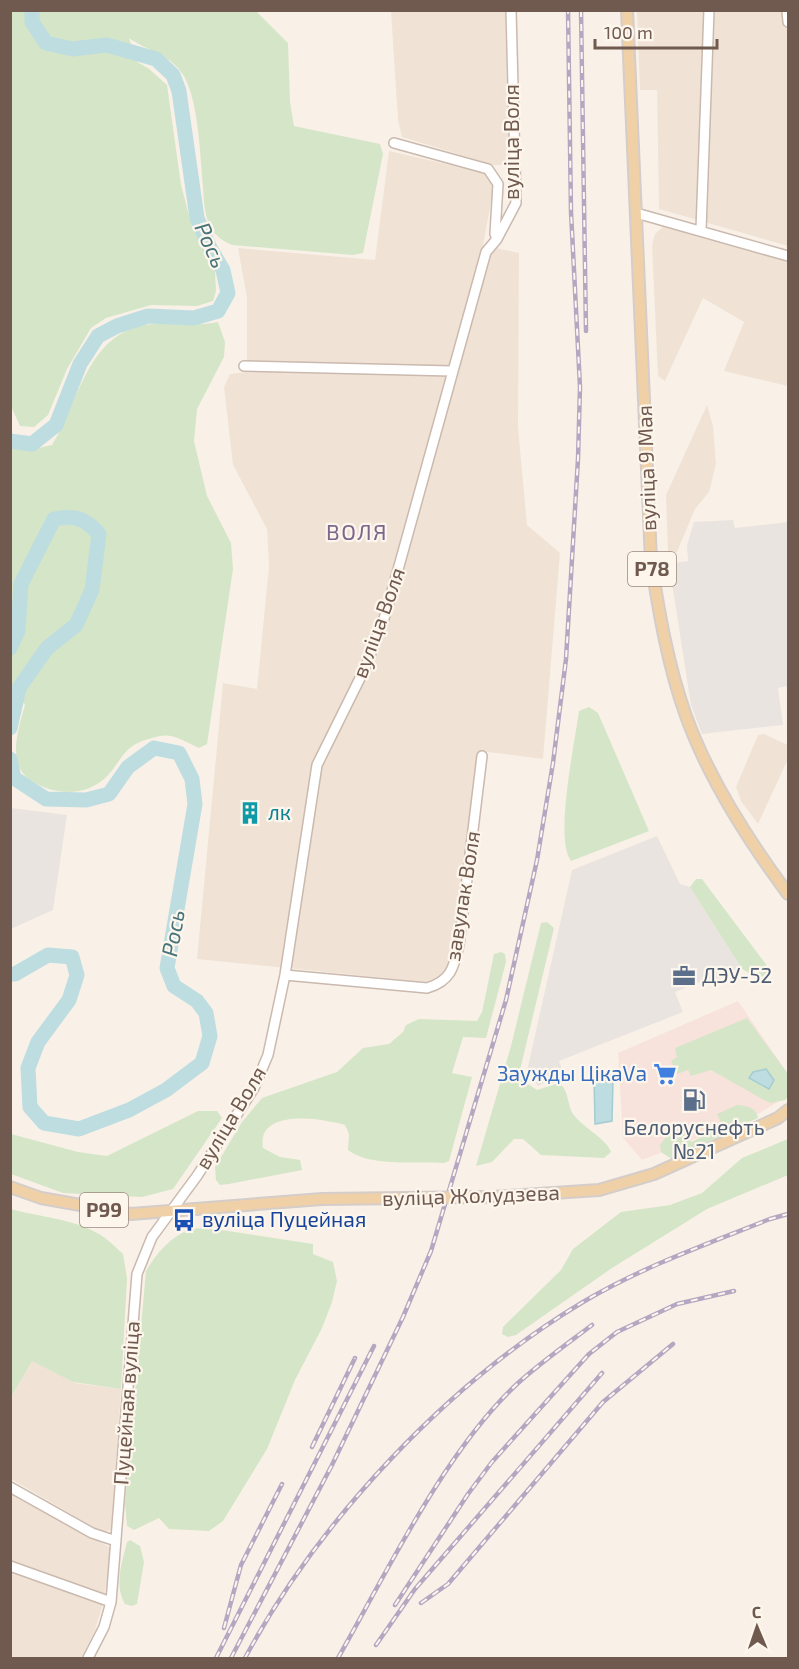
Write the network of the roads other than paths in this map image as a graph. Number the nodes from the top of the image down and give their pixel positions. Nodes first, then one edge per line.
1 (511, 10) edge
2 (627, 10) edge
3 (709, 10) edge
4 (787, 10) edge
5 (789, 22) edge
6 (394, 143) dead end
7 (636, 213) junction
8 (701, 230) junction
9 (497, 238) junction
10 (789, 256) edge
11 (244, 366) dead end
12 (452, 371) junction
13 (482, 756) dead end
14 (789, 894) edge
15 (285, 975) junction
16 (789, 1110) edge
17 (783, 1117) edge
18 (10, 1187) edge
19 (168, 1213) junction
20 (10, 1487) edge
21 (116, 1541) junction
22 (10, 1566) edge
23 (111, 1602) junction
24 (88, 1659) edge

1 - 9 street, вуліца Воля
2 - 7 main road, вуліца 9 Мая / Р78
3 - 8 street
4 - 5 street
6 - 9 street
7 - 8 street
7 - 14 main road, вуліца 9 Мая / Р78
8 - 10 street
9 - 12 street, вуліца Воля
11 - 12 street
12 - 15 street, вуліца Воля
13 - 15 street, завулак Воля
15 - 19 street, вуліца Воля
16 - 17 main road, Р99
17 - 19 main road, вуліца Жолудзева / Р99, bridge
18 - 19 main road, вуліца Жолудзева / Р99
19 - 21 street, Пуцейная вуліца
20 - 21 street
21 - 23 street, Пуцейная вуліца
22 - 23 street
23 - 24 street, Пуцейная вуліца

